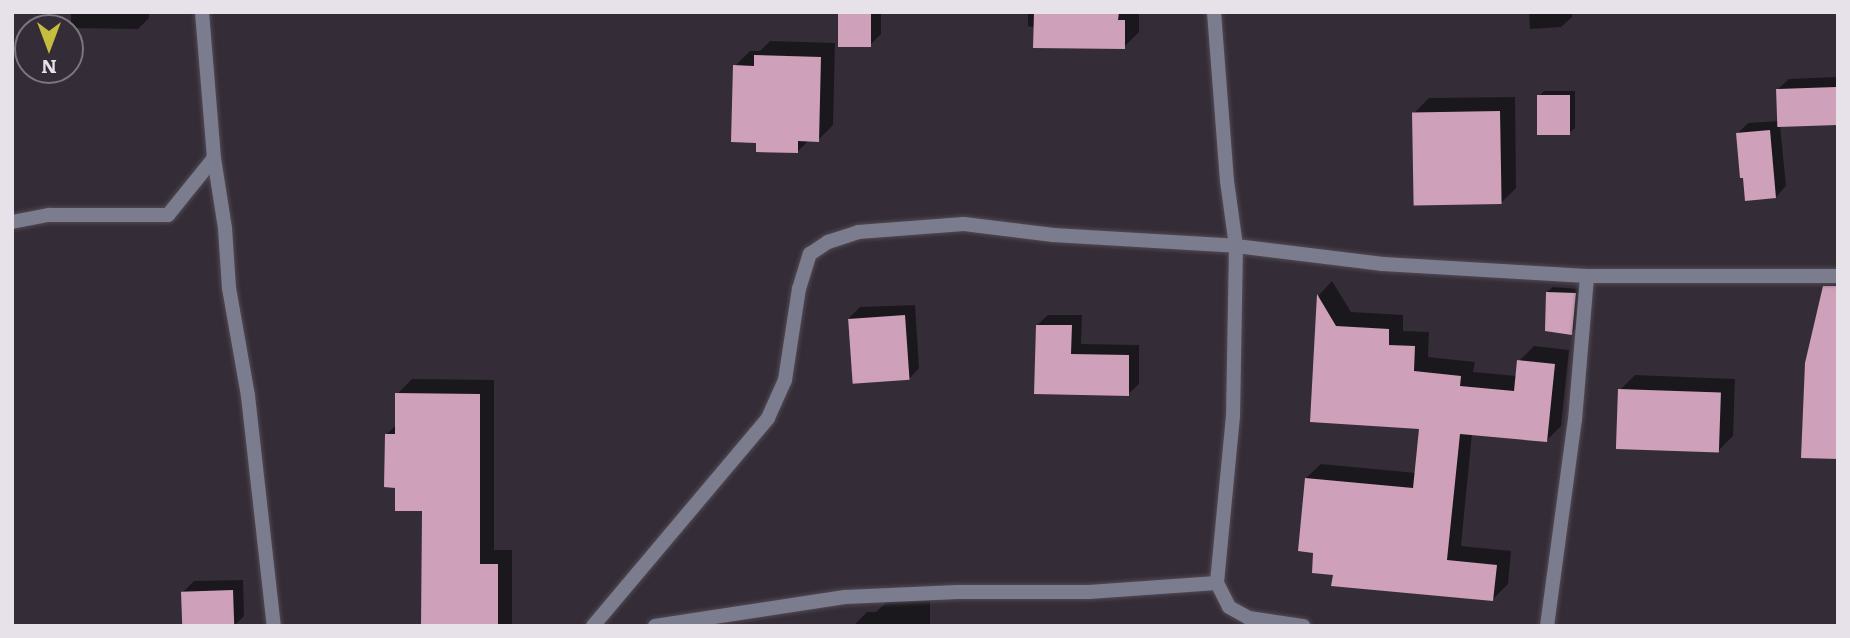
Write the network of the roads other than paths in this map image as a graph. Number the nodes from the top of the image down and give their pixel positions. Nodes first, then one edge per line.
1 (202, 12) edge
2 (1214, 12) edge
3 (214, 158) junction
4 (12, 222) edge
5 (1236, 246) junction
6 (1587, 276) junction
7 (1838, 276) edge
8 (1217, 583) junction
9 (1264, 623) edge
10 (274, 626) edge
11 (593, 626) edge
12 (655, 626) edge
13 (1303, 626) edge
14 (1547, 626) edge

1 - 3 street
2 - 5 street
3 - 4 street
3 - 10 street
5 - 6 street
5 - 8 street
5 - 11 street
6 - 7 street
6 - 14 street
8 - 9 street
8 - 12 street
9 - 13 street

